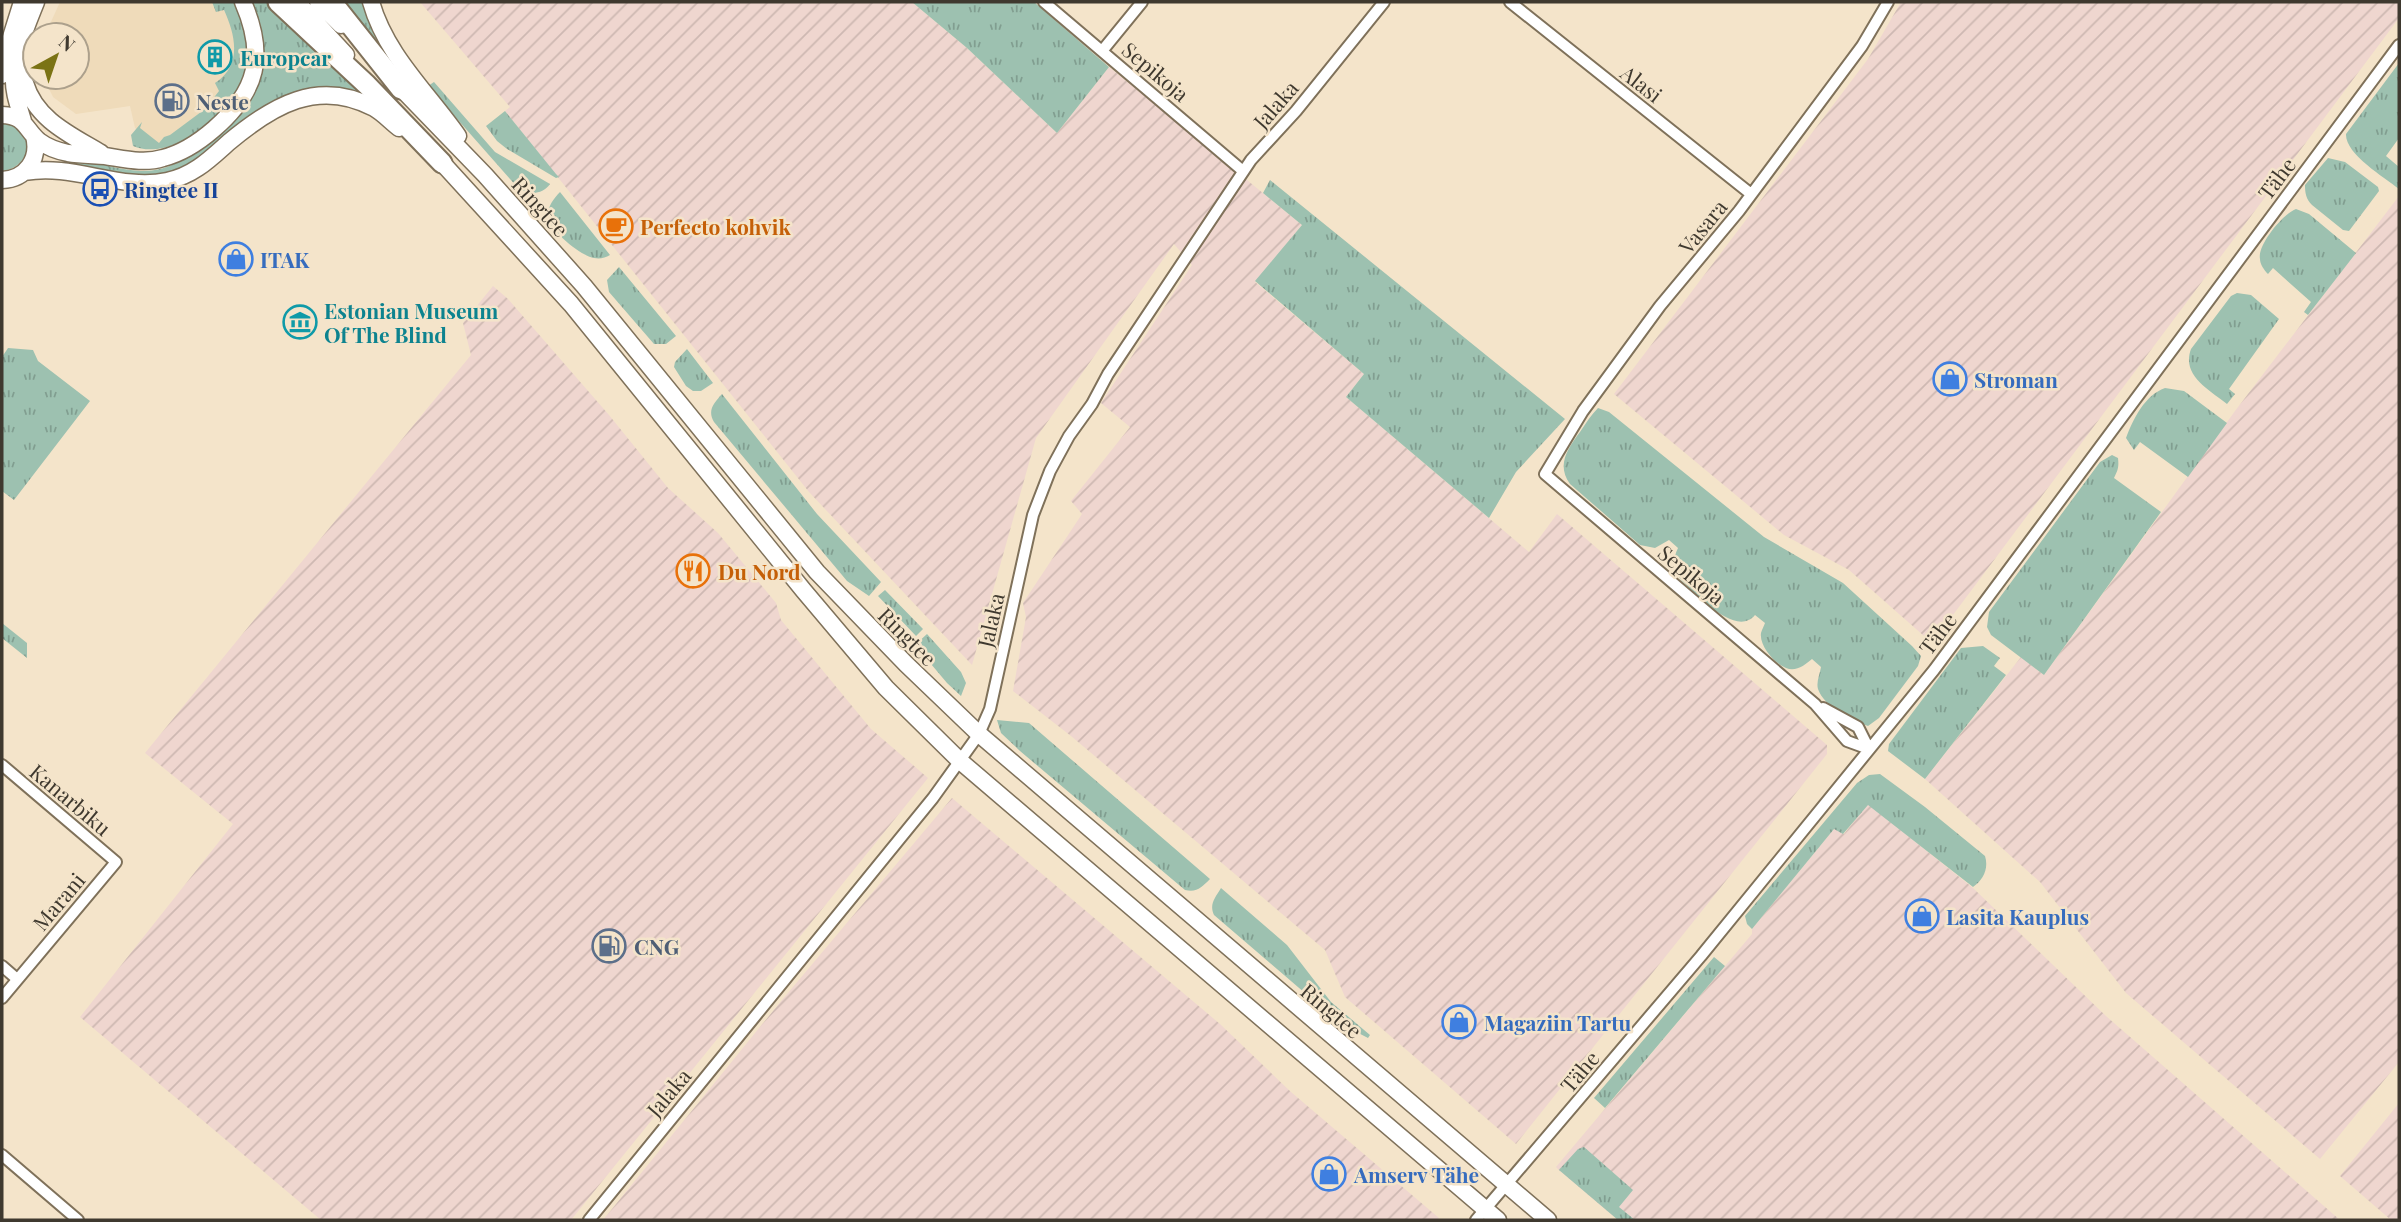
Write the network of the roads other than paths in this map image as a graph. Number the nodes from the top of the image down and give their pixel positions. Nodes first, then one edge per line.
1 (22, 2) edge
2 (36, 2) edge
3 (243, 2) edge
4 (278, 2) edge
5 (297, 2) edge
6 (318, 2) edge
7 (332, 2) edge
8 (371, 2) edge
9 (1044, 2) edge
10 (1142, 2) edge
11 (1384, 2) edge
12 (1510, 2) edge
13 (1888, 2) edge
14 (2399, 45) edge
15 (19, 50) junction
16 (1102, 51) junction
17 (2, 75) edge
18 (401, 89) junction
19 (2, 115) edge
20 (23, 121) junction
21 (34, 136) junction
22 (107, 156) junction
23 (442, 163) junction
24 (1243, 171) junction
25 (24, 172) junction
26 (485, 175) junction
27 (2, 180) edge
28 (1751, 194) junction
29 (1545, 474) joint
30 (1815, 704) junction
31 (979, 734) junction
32 (1869, 749) junction
33 (960, 761) junction
34 (2, 765) edge
35 (116, 862) joint
36 (2, 966) edge
37 (18, 979) junction
38 (2, 998) edge
39 (2, 1155) edge
40 (1506, 1185) junction
41 (1481, 1215) edge
42 (78, 1220) edge
43 (589, 1220) edge
44 (1499, 1220) edge
45 (1548, 1220) edge

1 - 17 main road
2 - 15 main road
3 - 22 main road
4 - 23 highway
5 - 23 main road, Ringtee
6 - 18 main road, Ringtee
7 - 18 highway
8 - 26 main road
9 - 16 street, Sepikoja
10 - 16 street
11 - 24 street, Jalaka
12 - 28 street, Alasi
13 - 28 street, Vasara
14 - 32 street, Tähe
15 - 20 main road
15 - 22 main road
16 - 24 street, Sepikoja
18 - 26 main road, Ringtee
19 - 20 main road
20 - 21 main road
21 - 22 main road
21 - 25 main road
23 - 25 main road
23 - 33 main road, Ringtee
24 - 31 street, Jalaka
25 - 27 main road
26 - 31 main road, Ringtee
28 - 29 street, Vasara
29 - 30 street, Sepikoja
30 - 32 street, Sepikoja
30 - 32 street, Sepikoja
31 - 33 street, Jalaka
31 - 40 main road, Ringtee
32 - 40 street, Tähe
33 - 41 main road, Ringtee
33 - 43 street, Jalaka
34 - 35 street, Kanarbiku
35 - 37 street, Marani
36 - 37 street
37 - 38 street, Marani
39 - 42 street
40 - 41 street, Tähe
40 - 45 main road, Ringtee
41 - 44 main road, Ringtee

